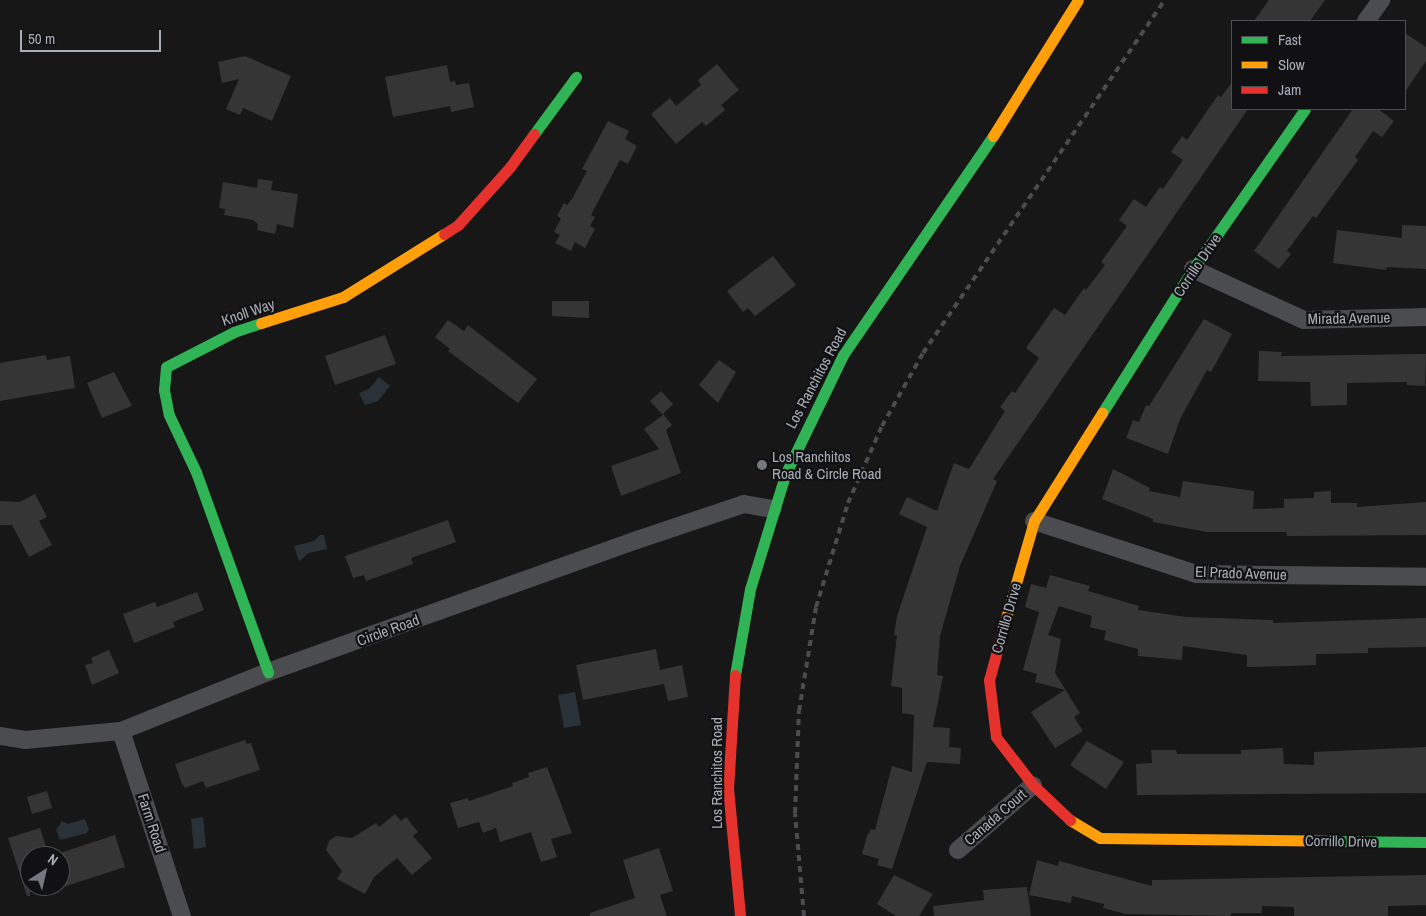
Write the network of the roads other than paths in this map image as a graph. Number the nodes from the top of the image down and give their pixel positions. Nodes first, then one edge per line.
1 (1078, 0) edge
2 (1381, 0) edge
3 (1367, 20) edge
4 (576, 77) dead end
5 (1304, 110) edge
6 (1193, 269) junction
7 (1426, 317) edge
8 (773, 509) junction
9 (1034, 521) junction
10 (1426, 577) edge
11 (268, 672) junction
12 (121, 731) junction
13 (0, 736) edge
14 (1033, 785) junction
15 (1426, 842) edge
16 (958, 850) dead end
17 (182, 916) edge
18 (740, 916) edge

1 - 8 street, Los Ranchitos Road
2 - 3 street
4 - 11 street, Knoll Way
5 - 6 street, Corrillo Drive
6 - 7 street, Mirada Avenue
6 - 9 street, Corrillo Drive
8 - 11 street, Circle Road
8 - 18 street, Los Ranchitos Road
9 - 10 street, El Prado Avenue
9 - 14 street, Corrillo Drive
11 - 12 street, Circle Road
12 - 13 street, Circle Road
12 - 17 street, Farm Road
14 - 15 street, Corrillo Drive
14 - 16 street, Canada Court

